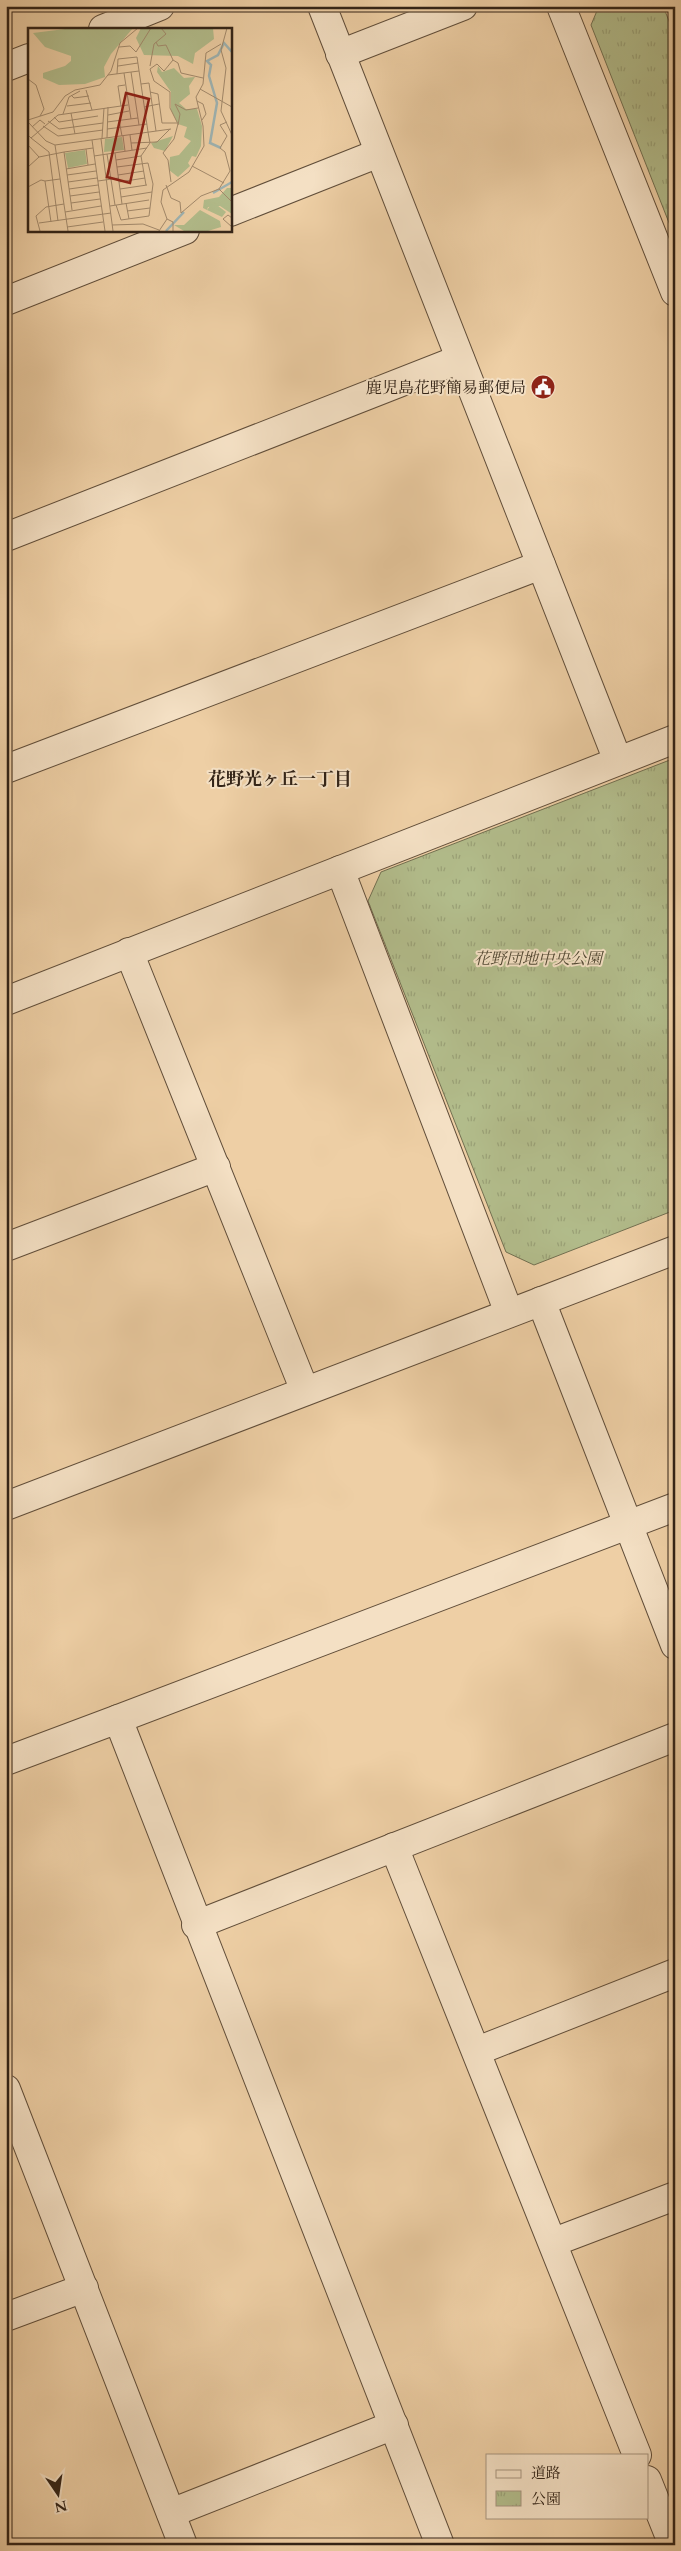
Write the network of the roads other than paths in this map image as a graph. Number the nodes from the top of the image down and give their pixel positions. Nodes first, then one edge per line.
1 (160, 6) edge
2 (322, 6) edge
3 (463, 6) edge
4 (561, 6) edge
5 (105, 28) edge
6 (340, 54) junction
7 (28, 58) edge
8 (6, 67) edge
9 (379, 153) junction
10 (231, 212) edge
11 (182, 231) edge
12 (675, 292) edge
13 (6, 301) edge
14 (460, 359) junction
15 (6, 537) edge
16 (541, 565) junction
17 (675, 739) edge
18 (618, 761) junction
19 (6, 769) edge
20 (340, 870) junction
21 (130, 952) junction
22 (6, 1000) edge
23 (216, 1167) junction
24 (6, 1247) edge
25 (675, 1250) edge
26 (541, 1301) junction
27 (509, 1313) junction
28 (305, 1391) junction
29 (6, 1506) edge
30 (675, 1507) edge
31 (628, 1525) junction
32 (675, 1646) edge
33 (118, 1719) junction
34 (675, 1737) edge
35 (6, 1761) edge
36 (394, 1847) junction
37 (196, 1925) junction
38 (675, 1973) edge
39 (477, 2051) junction
40 (6, 2089) edge
41 (675, 2196) edge
42 (554, 2242) junction
43 (84, 2288) junction
44 (6, 2317) edge
45 (394, 2425) junction
46 (637, 2454) edge
47 (648, 2483) edge
48 (171, 2513) junction
49 (183, 2545) edge
50 (440, 2545) edge
51 (672, 2545) edge

1 - 5 street
2 - 6 street
3 - 6 street
4 - 12 street
6 - 9 street
7 - 8 street
9 - 10 street
9 - 14 street
11 - 13 street
14 - 15 street
14 - 16 street
16 - 18 street
16 - 19 street
17 - 18 street
18 - 20 street
20 - 21 street
20 - 27 street
21 - 22 street
21 - 23 street
23 - 24 street
23 - 28 street
25 - 26 street
26 - 27 street
26 - 31 street
27 - 28 street
28 - 29 street
30 - 31 street
31 - 32 street
31 - 33 street
33 - 35 street
33 - 37 street
34 - 36 street
36 - 37 street
36 - 39 street
37 - 45 street
38 - 39 street
39 - 42 street
40 - 43 street
41 - 42 street
42 - 46 street
43 - 44 street
43 - 48 street
45 - 48 street
45 - 50 street
47 - 51 street
48 - 49 street

